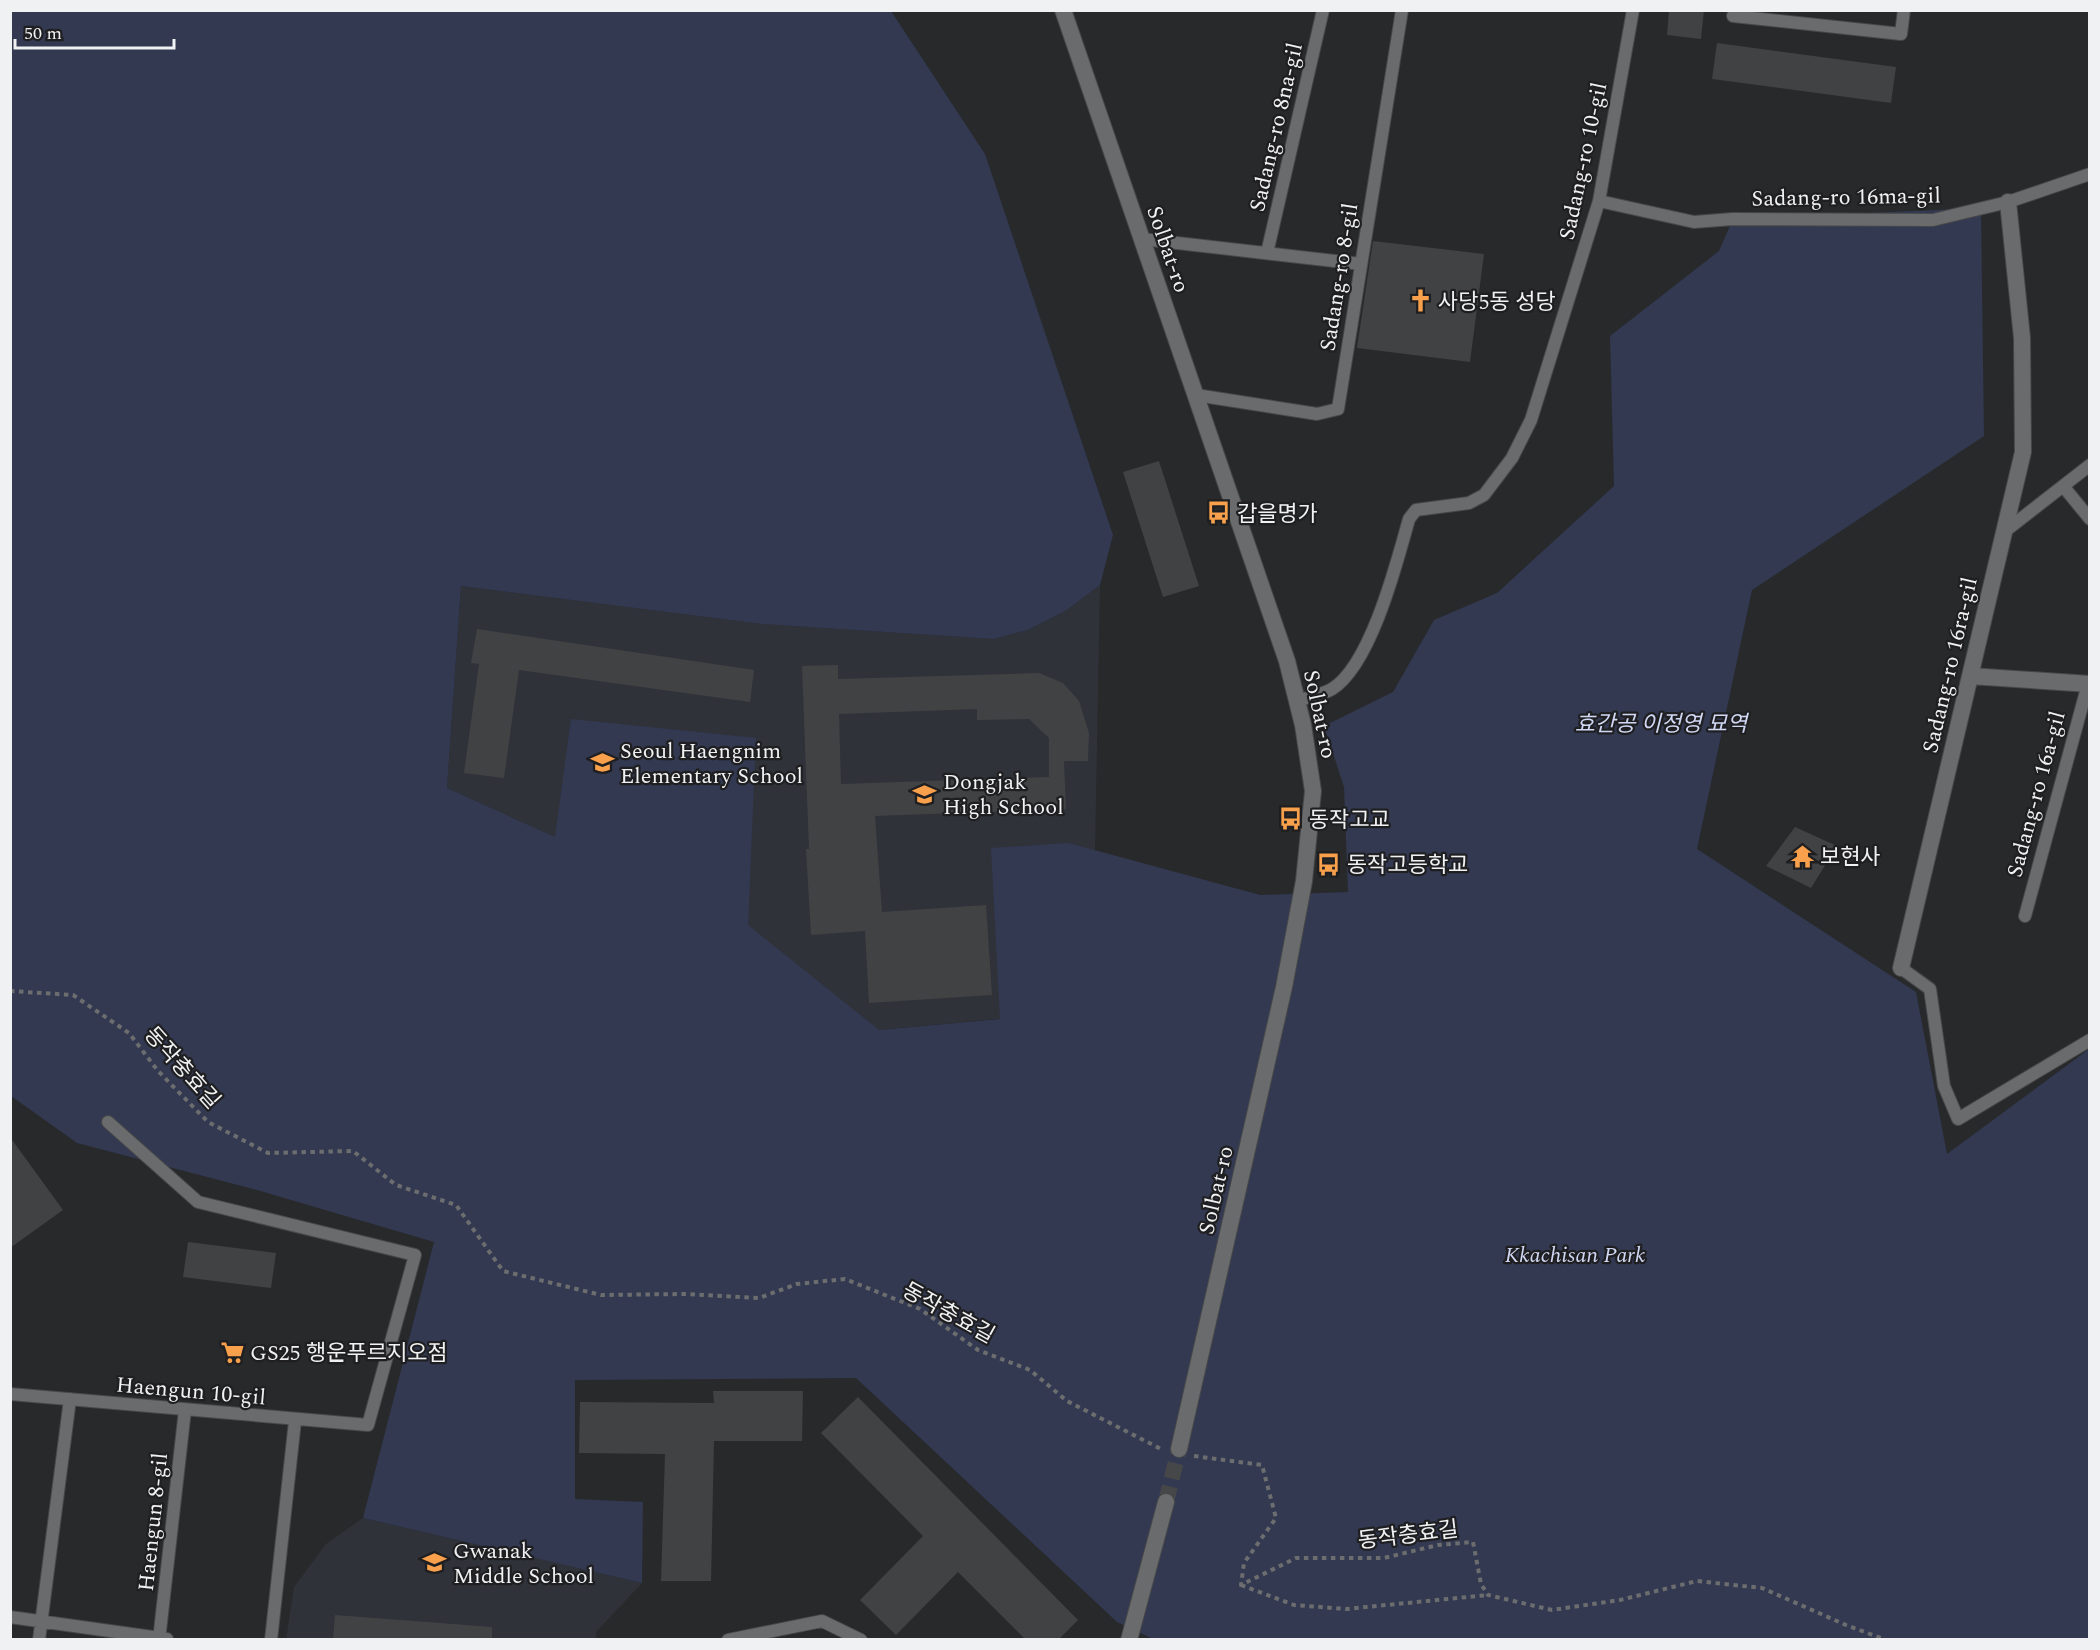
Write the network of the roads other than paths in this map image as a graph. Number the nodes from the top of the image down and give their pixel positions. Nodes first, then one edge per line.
1 (1063, 10) edge
2 (1323, 10) edge
3 (1402, 10) edge
4 (1633, 10) edge
5 (1904, 10) edge
6 (1733, 16) dead end
7 (2090, 174) edge
8 (1599, 201) junction
9 (2008, 202) junction
10 (1142, 239) junction
11 (1267, 253) junction
12 (1361, 264) junction
13 (1196, 395) junction
14 (2090, 465) edge
15 (2063, 486) junction
16 (2090, 519) edge
17 (2004, 532) junction
18 (1970, 676) junction
19 (2089, 684) edge
20 (1297, 701) junction
21 (2025, 916) dead end
22 (1901, 968) joint
23 (2090, 1040) edge
24 (108, 1122) dead end
25 (10, 1394) edge
26 (69, 1399) junction
27 (185, 1410) junction
28 (295, 1421) junction
29 (1175, 1451) tunnel mouth
30 (1166, 1502) tunnel mouth
31 (10, 1617) edge
32 (41, 1621) junction
33 (159, 1639) edge
34 (730, 1639) edge
35 (39, 1640) edge
36 (167, 1640) edge
37 (271, 1640) edge
38 (861, 1640) edge
39 (1129, 1640) edge

1 - 10 street, Solbat-ro
2 - 11 lane, Sadang-ro 8na-gil
3 - 12 lane, Sadang-ro 8-gil
4 - 8 lane, Sadang-ro 10-gil
5 - 6 lane
7 - 9 lane, Sadang-ro 16ma-gil
8 - 9 lane, Sadang-ro 16ma-gil
8 - 20 lane, Sadang-ro 10-gil
9 - 17 street, Sadang-ro 16ra-gil
10 - 11 lane
10 - 13 street, Solbat-ro
11 - 12 lane
12 - 13 lane, Sadang-ro 8-gil
13 - 20 street, Solbat-ro
14 - 15 lane
15 - 16 lane
15 - 17 lane
17 - 18 street, Sadang-ro 16ra-gil
18 - 19 street, Sadang-ro 16a-gil
18 - 22 street, Sadang-ro 16ra-gil
19 - 21 lane, Sadang-ro 16a-gil
20 - 29 street, Solbat-ro
22 - 23 lane, Sadang-ro 16ra-gil
24 - 28 lane, Haengun 10-gil
25 - 26 lane, Haengun 10-gil
26 - 27 lane, Haengun 10-gil
26 - 32 lane
27 - 28 lane, Haengun 10-gil
27 - 33 lane, Haengun 8-gil
28 - 37 lane
30 - 39 street
31 - 32 lane
32 - 33 lane
32 - 35 lane
33 - 36 lane
34 - 38 lane

